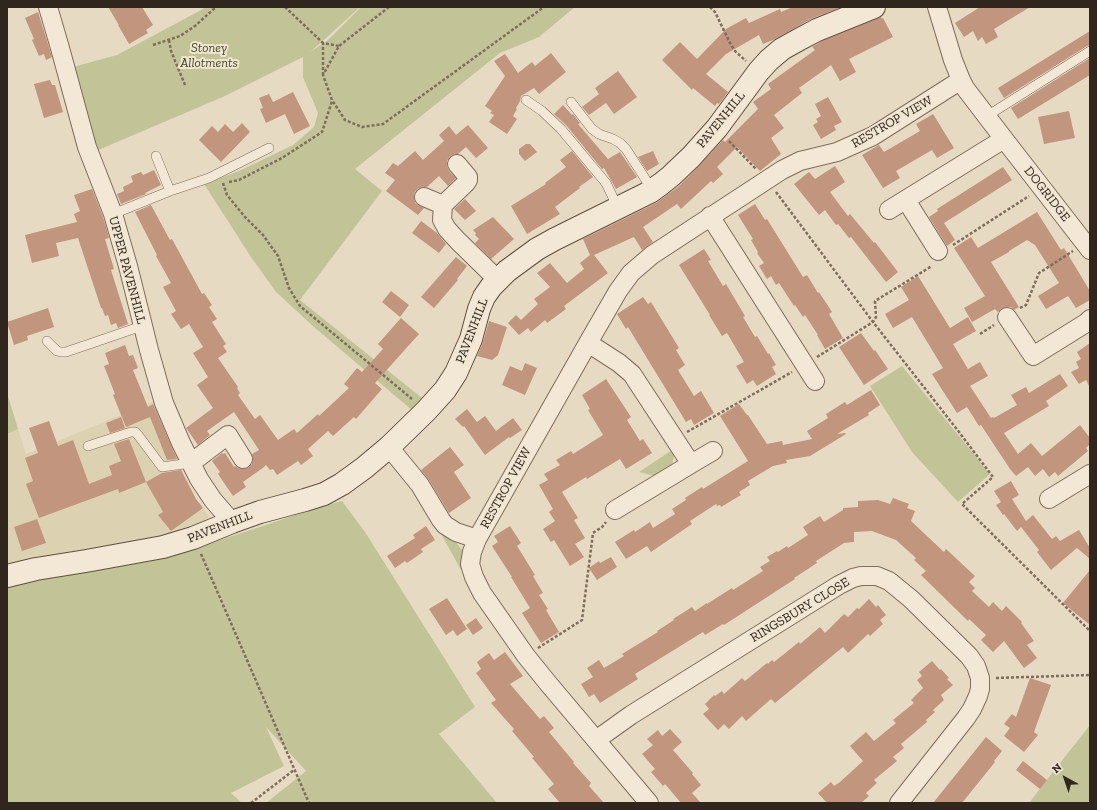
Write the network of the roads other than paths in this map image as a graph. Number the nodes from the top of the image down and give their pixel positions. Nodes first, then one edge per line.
1 (48, 7) edge
2 (937, 7) edge
3 (862, 9) edge
4 (1090, 51) edge
5 (961, 80) junction
6 (526, 100) dead end
7 (571, 102) dead end
8 (986, 116) junction
9 (1004, 139) junction
10 (270, 148) dead end
11 (156, 156) dead end
12 (457, 164) dead end
13 (170, 191) junction
14 (650, 192) junction
15 (424, 197) dead end
16 (906, 200) junction
17 (443, 205) junction
18 (618, 208) junction
19 (889, 210) dead end
20 (113, 214) junction
21 (710, 216) junction
22 (1088, 247) edge
23 (938, 253) road end
24 (498, 280) junction
25 (1007, 317) road end
26 (1090, 319) edge
27 (142, 326) junction
28 (47, 341) dead end
29 (588, 343) junction
30 (815, 381) dead end
31 (88, 446) dead end
32 (389, 447) junction
33 (712, 451) dead end
34 (244, 459) dead end
35 (191, 463) junction
36 (691, 464) junction
37 (1090, 474) edge
38 (1059, 497) dead end
39 (615, 510) road end
40 (232, 522) junction
41 (477, 539) junction
42 (7, 576) edge
43 (596, 740) junction
44 (649, 803) edge
45 (899, 803) edge

1 - 20 street, UPPER PAVENHILL
2 - 5 street
3 - 14 street, PAVENHILL
4 - 8 lane
5 - 8 street, DOGRIDGE
5 - 21 street, RESTROP VIEW
6 - 18 lane
7 - 14 lane
8 - 9 street, DOGRIDGE
9 - 16 street
9 - 22 street, DOGRIDGE
10 - 13 lane
11 - 13 lane
12 - 17 street
13 - 20 lane
14 - 18 street, PAVENHILL
15 - 17 street
16 - 19 street
16 - 23 street
17 - 24 street
18 - 24 street, PAVENHILL
20 - 27 street, UPPER PAVENHILL
21 - 29 street, RESTROP VIEW
21 - 30 street
24 - 32 street, PAVENHILL
25 - 26 street
27 - 28 lane
27 - 35 street, UPPER PAVENHILL
29 - 36 street
29 - 41 street, RESTROP VIEW
31 - 35 lane
32 - 40 street, PAVENHILL
32 - 41 street, RESTROP VIEW
33 - 36 street
34 - 35 street
35 - 40 street, UPPER PAVENHILL
36 - 39 street
37 - 38 street
40 - 42 street, PAVENHILL
41 - 43 street
43 - 44 street
43 - 45 street, RINGSBURY CLOSE

